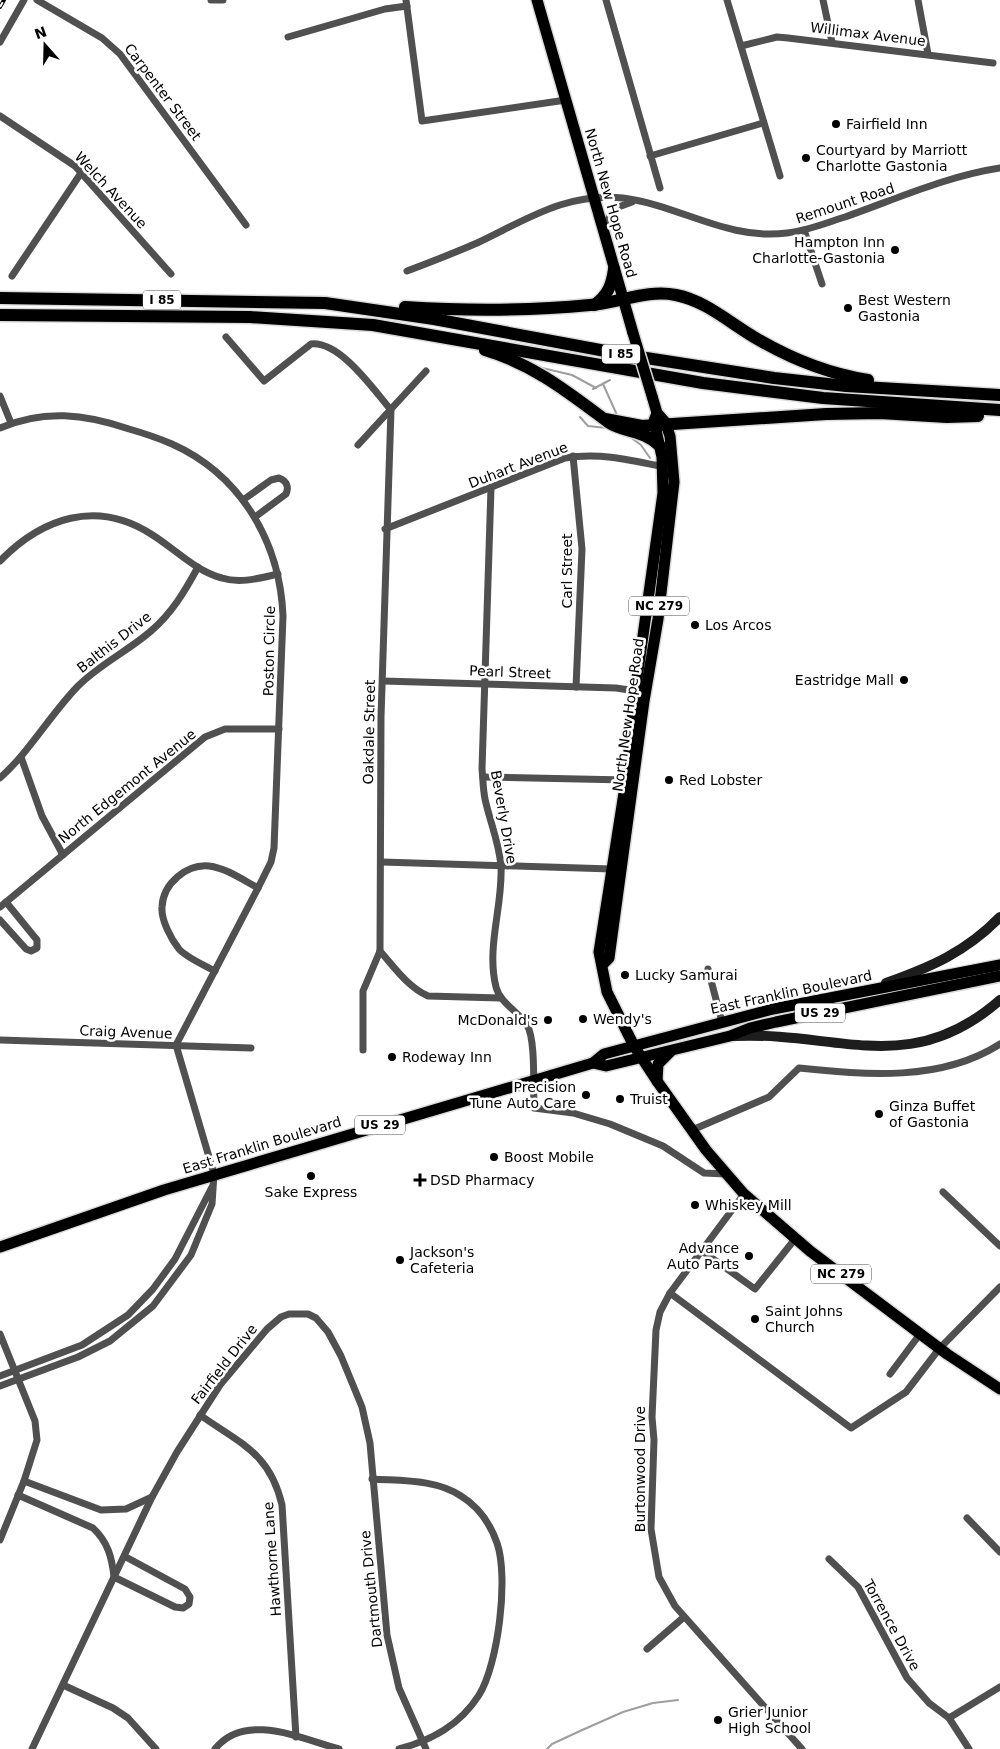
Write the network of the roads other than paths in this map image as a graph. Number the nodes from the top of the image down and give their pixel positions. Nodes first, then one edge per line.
1 (24, 0) edge
2 (37, 0) edge
3 (211, 0) edge
4 (223, 0) edge
5 (537, 0) edge
6 (606, 0) edge
7 (727, 0) edge
8 (823, 0) edge
9 (918, 0) edge
10 (407, 3) edge
11 (288, 36) dead end
12 (0, 42) edge
13 (832, 42) junction
14 (741, 46) junction
15 (928, 54) junction
16 (993, 63) dead end
17 (566, 100) junction
18 (0, 116) edge
19 (763, 123) junction
20 (650, 156) junction
21 (1000, 168) edge
22 (82, 173) junction
23 (780, 176) dead end
24 (660, 188) dead end
25 (593, 197) junction
26 (638, 200) junction
27 (246, 225) dead end
28 (601, 225) junction
29 (804, 230) junction
30 (614, 269) junction
31 (407, 270) dead end
32 (171, 274) dead end
33 (12, 276) dead end
34 (822, 284) dead end
35 (0, 298) edge
36 (624, 300) junction
37 (325, 303) junction
38 (594, 305) junction
39 (1, 315) edge
40 (226, 338) dead end
41 (458, 339) junction
42 (426, 371) dead end
43 (920, 390) junction
44 (1000, 395) edge
45 (0, 396) edge
46 (391, 410) junction
47 (1000, 410) edge
48 (1000, 414) edge
49 (605, 419) junction
50 (659, 421) junction
51 (11, 423) junction
52 (0, 428) edge
53 (358, 445) dead end
54 (660, 446) junction
55 (573, 456) junction
56 (664, 467) junction
57 (491, 488) junction
58 (243, 500) junction
59 (255, 517) junction
60 (386, 529) junction
61 (0, 561) edge
62 (198, 567) junction
63 (278, 574) junction
64 (383, 680) junction
65 (484, 683) junction
66 (576, 687) junction
67 (636, 691) junction
68 (279, 729) junction
69 (21, 757) junction
70 (483, 777) junction
71 (0, 778) edge
72 (626, 780) junction
73 (62, 855) junction
74 (382, 862) junction
75 (501, 867) junction
76 (617, 870) junction
77 (258, 888) junction
78 (6, 902) junction
79 (0, 907) edge
80 (1000, 917) edge
81 (0, 920) edge
82 (380, 951) junction
83 (1000, 965) edge
84 (708, 969) dead end
85 (215, 971) junction
86 (1000, 976) edge
87 (862, 991) junction
88 (500, 998) junction
89 (1000, 1000) edge
90 (722, 1022) junction
91 (730, 1036) junction
92 (0, 1040) edge
93 (1000, 1044) edge
94 (176, 1046) junction
95 (634, 1046) junction
96 (251, 1048) dead end
97 (674, 1049) junction
98 (363, 1050) dead end
99 (641, 1057) junction
100 (593, 1063) junction
101 (533, 1080) junction
102 (656, 1081) junction
103 (692, 1130) junction
104 (214, 1174) junction
105 (726, 1174) junction
106 (212, 1187) junction
107 (943, 1192) dead end
108 (744, 1194) junction
109 (794, 1239) junction
110 (1000, 1246) edge
111 (0, 1247) edge
112 (702, 1251) junction
113 (1000, 1286) edge
114 (670, 1293) junction
115 (0, 1334) edge
116 (920, 1334) junction
117 (939, 1349) junction
118 (14, 1370) junction
119 (890, 1374) dead end
120 (0, 1376) edge
121 (18, 1380) junction
122 (0, 1386) edge
123 (1000, 1389) edge
124 (200, 1415) junction
125 (372, 1479) junction
126 (24, 1481) junction
127 (18, 1495) junction
128 (152, 1497) junction
129 (967, 1518) dead end
130 (0, 1540) edge
131 (996, 1542) edge
132 (1000, 1552) edge
133 (124, 1556) junction
134 (829, 1560) dead end
135 (114, 1577) junction
136 (684, 1617) junction
137 (647, 1649) dead end
138 (63, 1685) junction
139 (1000, 1687) edge
140 (949, 1718) junction
141 (296, 1737) junction
142 (425, 1746) edge
143 (32, 1749) edge
144 (156, 1749) edge
145 (215, 1749) edge
146 (339, 1749) edge
147 (399, 1749) edge
148 (802, 1749) edge
149 (969, 1749) edge

1 - 12 street
2 - 27 street, Carpenter Street
3 - 4 street
5 - 17 main road, North New Hope Road / NC 279
6 - 20 street
7 - 14 street
8 - 13 street
9 - 15 street
10 - 11 street
10 - 17 street
13 - 14 street, Willimax Avenue
13 - 15 street, Willimax Avenue
14 - 19 street
15 - 16 street, Willimax Avenue
17 - 25 main road, North New Hope Road / NC 279
18 - 22 street, Welch Avenue
19 - 20 street
19 - 23 street
20 - 24 street
21 - 29 street, Remount Road
22 - 32 street, Welch Avenue
22 - 33 street
25 - 26 street, Remount Road
25 - 28 main road, North New Hope Road / NC 279
25 - 31 street, Remount Road
26 - 28 street
26 - 29 street, Remount Road
28 - 30 main road, North New Hope Road / NC 279
29 - 34 street
30 - 36 main road, North New Hope Road / NC 279
30 - 38 highway
35 - 37 highway, I 85
36 - 38 highway
36 - 43 highway
36 - 50 main road, North New Hope Road / NC 279, bridge
37 - 38 highway
37 - 43 highway, I 85
39 - 41 highway, I 85
40 - 46 street
41 - 47 highway, I 85
41 - 49 highway
42 - 46 street
43 - 44 highway, I 85
45 - 51 street
46 - 53 street
46 - 60 street, Oakdale Street
48 - 50 highway
49 - 50 highway
49 - 54 highway
50 - 54 main road, North New Hope Road
50 - 76 main road, North New Hope Road / NC 279
51 - 52 street, Poston Circle
51 - 58 street, Poston Circle
54 - 56 main road, North New Hope Road
55 - 56 street, Duhart Avenue
55 - 57 street, Duhart Avenue
55 - 66 street, Carl Street
56 - 67 main road, North New Hope Road
57 - 60 street, Duhart Avenue
57 - 65 street, Beverly Drive
58 - 59 street, Poston Circle
58 - 59 street
59 - 63 street, Poston Circle
60 - 64 street, Oakdale Street
61 - 62 street
62 - 63 street
62 - 69 street, Balthis Drive
63 - 68 street, Poston Circle
64 - 65 street, Pearl Street
64 - 74 street, Oakdale Street
65 - 66 street, Pearl Street
65 - 70 street, Beverly Drive
66 - 67 street, Pearl Street
67 - 72 main road, North New Hope Road
68 - 73 street, North Edgemont Avenue
68 - 77 street, Poston Circle
69 - 71 street, Balthis Drive
69 - 73 street
70 - 72 street
70 - 75 street, Beverly Drive
72 - 76 main road, North New Hope Road
73 - 78 street, North Edgemont Avenue
74 - 75 street
74 - 82 street, Oakdale Street
75 - 76 street
75 - 88 street, Beverly Drive
76 - 95 main road, North New Hope Road / NC 279
77 - 85 street, Poston Circle
77 - 85 street
78 - 79 street, North Edgemont Avenue
78 - 81 street
80 - 87 main road
82 - 88 street
82 - 98 street, Oakdale Street
83 - 87 main road, East Franklin Boulevard / US 29
84 - 90 street
85 - 94 street, Poston Circle
86 - 91 main road, East Franklin Boulevard / US 29
87 - 90 main road, East Franklin Boulevard / US 29
88 - 101 street
89 - 91 main road
90 - 95 main road, East Franklin Boulevard / US 29
91 - 97 main road, East Franklin Boulevard / US 29
92 - 94 street, Craig Avenue
93 - 103 street
94 - 96 street, Craig Avenue
94 - 104 street
95 - 99 main road, NC 279
95 - 100 main road, East Franklin Boulevard / US 29
97 - 99 main road, East Franklin Boulevard / US 29
97 - 102 main road
99 - 100 main road, East Franklin Boulevard / US 29
99 - 102 main road, NC 279
100 - 101 main road, East Franklin Boulevard / US 29
101 - 104 main road, East Franklin Boulevard / US 29
101 - 105 street
102 - 103 main road, NC 279
103 - 105 main road, NC 279
104 - 106 street
104 - 111 main road, East Franklin Boulevard / US 29
105 - 108 main road, NC 279
106 - 118 street
106 - 121 street
107 - 110 street
108 - 109 main road, NC 279
108 - 112 street, Burtonwood Drive
109 - 112 street
109 - 116 main road, NC 279
112 - 114 street, Burtonwood Drive
113 - 117 street
114 - 117 street
114 - 136 street, Burtonwood Drive
115 - 118 street
116 - 117 main road, NC 279
116 - 119 street
117 - 123 main road, NC 279
118 - 120 street
118 - 121 street
121 - 122 street
121 - 126 street
124 - 125 street, Fairfield Drive
124 - 128 street, Fairfield Drive
124 - 141 street, Hawthorne Lane
125 - 142 street, Dartmouth Drive
125 - 142 street
126 - 127 street
126 - 128 street
127 - 130 street
127 - 135 street
128 - 133 street, Fairfield Drive
129 - 131 street
131 - 132 street
133 - 135 street, Fairfield Drive
133 - 135 street
134 - 140 street, Torrence Drive
135 - 138 street, Fairfield Drive
136 - 137 street
136 - 148 street, Burtonwood Drive
138 - 143 street, Fairfield Drive
138 - 144 street
139 - 140 street
140 - 149 street, Torrence Drive
141 - 145 street
141 - 146 street
142 - 147 street

